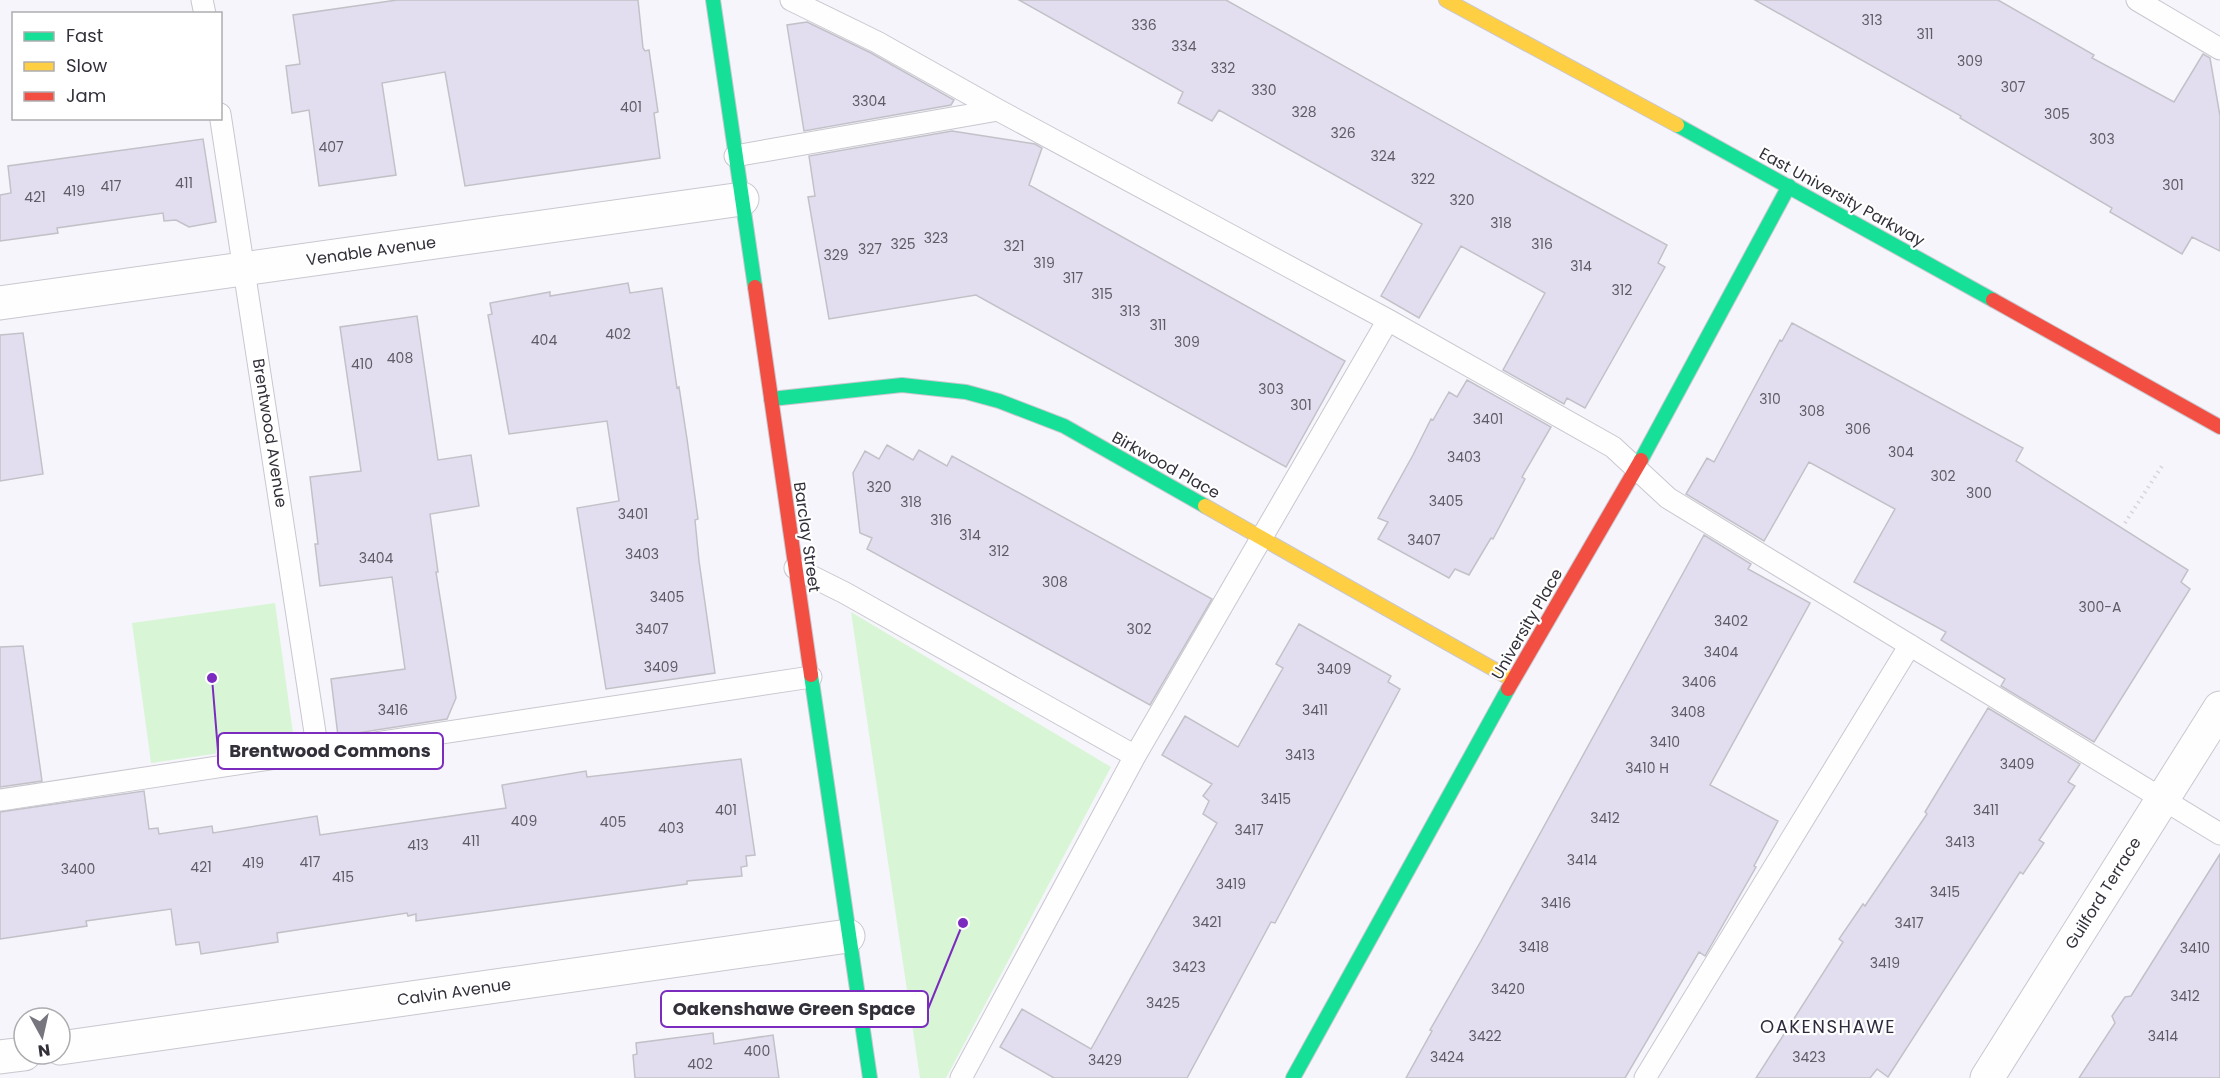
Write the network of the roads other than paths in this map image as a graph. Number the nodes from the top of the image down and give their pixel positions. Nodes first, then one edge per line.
1 (713, 0) edge
2 (791, 0) edge
3 (1446, 0) edge
4 (2137, 0) edge
5 (2220, 50) edge
6 (998, 110) junction
7 (221, 120) edge
8 (735, 156) junction
9 (1789, 186) junction
10 (742, 199) junction
11 (245, 269) junction
12 (0, 303) edge
13 (1388, 320) junction
14 (771, 399) junction
15 (2220, 427) edge
16 (1636, 469) junction
17 (1261, 537) junction
18 (795, 568) junction
19 (1910, 645) junction
20 (811, 677) junction
21 (1513, 680) junction
22 (2220, 708) edge
23 (318, 752) junction
24 (1135, 756) junction
25 (2162, 799) junction
26 (0, 800) edge
27 (2220, 834) edge
28 (848, 936) junction
29 (72, 1046) edge
30 (870, 1078) edge
31 (961, 1078) edge
32 (1293, 1078) edge
33 (1645, 1078) edge
34 (1987, 1078) edge

1 - 8 street, Barclay Street
2 - 6 lane
3 - 9 street, East University Parkway
4 - 5 lane
6 - 8 lane
6 - 13 lane
7 - 11 lane, Brentwood Avenue
8 - 10 street, Barclay Street
9 - 15 street, East University Parkway
9 - 16 street, University Place
10 - 11 street, Venable Avenue
10 - 14 street, Barclay Street
11 - 12 street, Venable Avenue
11 - 23 lane, Brentwood Avenue
13 - 16 lane
13 - 17 lane
14 - 17 street, Birkwood Place
14 - 18 street, Barclay Street
16 - 19 lane
16 - 21 street, University Place
17 - 21 street, Birkwood Place
17 - 24 lane
18 - 20 street, Barclay Street
18 - 24 lane
19 - 25 lane
19 - 33 lane
20 - 23 lane
20 - 28 street, Barclay Street
21 - 32 street, University Place
22 - 25 street, Guilford Terrace
23 - 26 lane
24 - 31 lane
25 - 27 lane
25 - 34 street, Guilford Terrace
28 - 29 street, Calvin Avenue
28 - 30 street, Barclay Street

